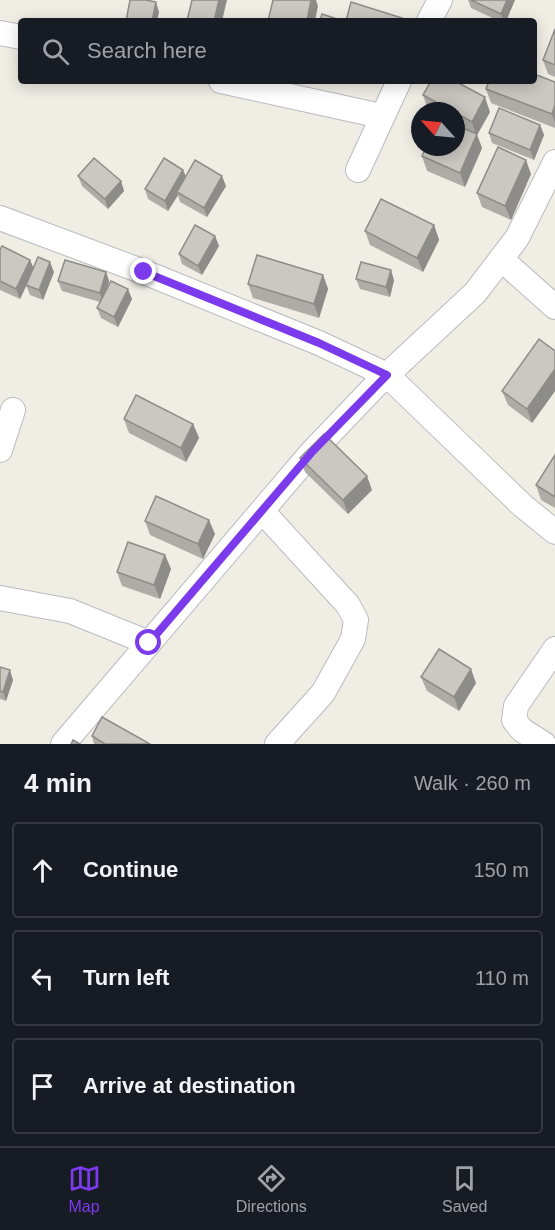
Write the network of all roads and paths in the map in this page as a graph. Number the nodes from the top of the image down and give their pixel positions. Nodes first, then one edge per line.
1 (440, 0) edge
2 (431, 18) edge
3 (0, 33) edge
4 (18, 36) edge
5 (234, 84) edge
6 (397, 84) edge
7 (381, 116) junction
8 (555, 162) edge
9 (358, 170) dead end
10 (0, 218) edge
11 (501, 260) junction
12 (555, 307) edge
13 (387, 375) junction
14 (13, 410) dead end
15 (0, 450) edge
16 (262, 511) junction
17 (555, 532) edge
18 (0, 598) edge
19 (149, 643) junction
20 (555, 649) edge
21 (63, 744) edge
22 (277, 744) edge
23 (544, 744) edge

1 - 2 street
3 - 4 street
5 - 7 street
6 - 7 street
7 - 9 street
8 - 11 street
10 - 13 street
11 - 12 street
11 - 13 street
13 - 16 street
13 - 17 street
14 - 15 street
16 - 19 street
16 - 22 street
18 - 19 street
19 - 21 street
20 - 23 street

